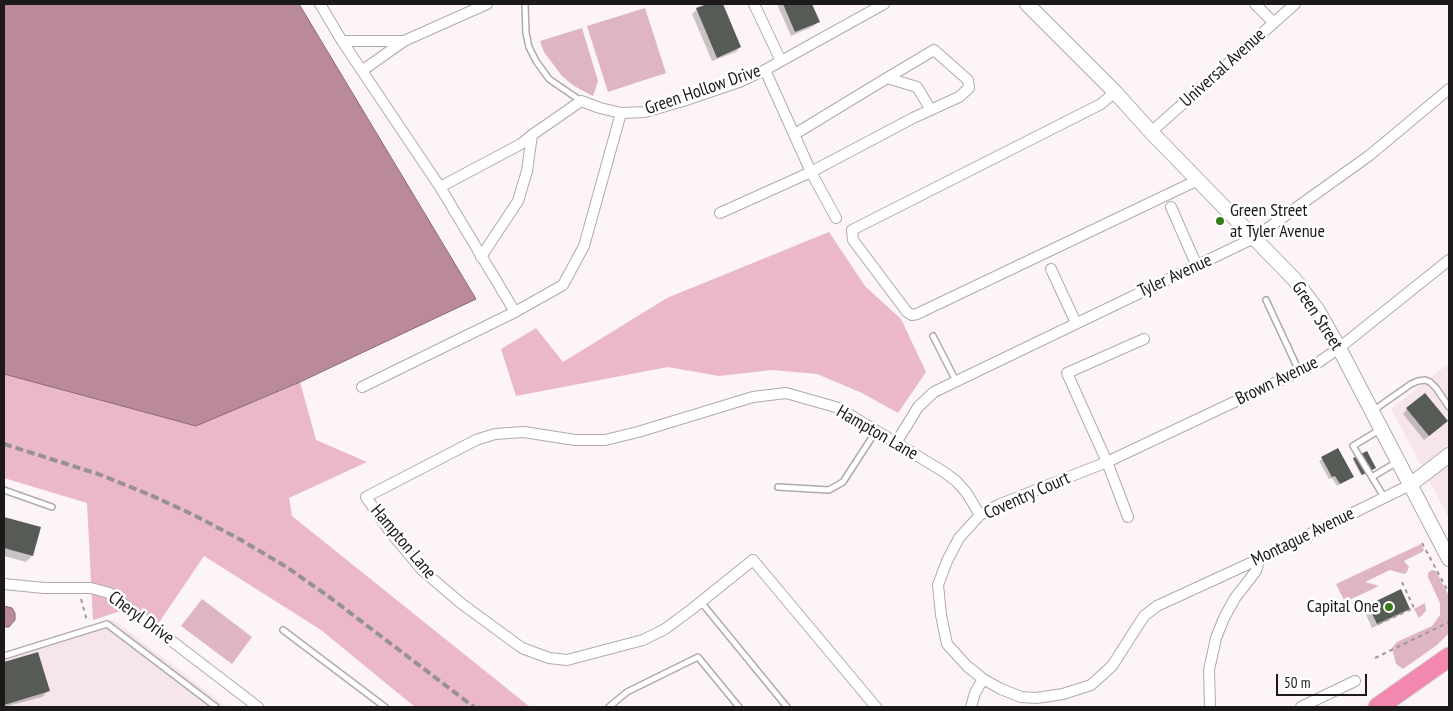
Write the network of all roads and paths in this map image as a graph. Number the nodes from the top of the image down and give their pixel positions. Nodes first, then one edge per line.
1 (320, 4) edge
2 (487, 4) edge
3 (525, 4) edge
4 (754, 4) edge
5 (883, 4) edge
6 (1255, 4) edge
7 (1295, 4) edge
8 (1030, 5) edge
9 (1274, 23) junction
10 (342, 41) junction
11 (404, 41) junction
12 (780, 61) junction
13 (363, 70) junction
14 (765, 70) junction
15 (887, 78) junction
16 (1449, 89) edge
17 (1115, 92) junction
18 (581, 101) junction
19 (931, 110) junction
20 (621, 113) junction
21 (1151, 132) junction
22 (795, 134) junction
23 (532, 135) junction
24 (811, 172) junction
25 (1198, 180) junction
26 (440, 187) junction
27 (1171, 207) dead end
28 (720, 213) dead end
29 (836, 218) dead end
30 (1254, 238) junction
31 (481, 257) junction
32 (1449, 260) edge
33 (1197, 266) junction
34 (1051, 268) dead end
35 (1266, 300) dead end
36 (515, 312) junction
37 (1076, 323) junction
38 (933, 336) dead end
39 (1144, 339) dead end
40 (1339, 348) junction
41 (1299, 371) junction
42 (956, 381) junction
43 (362, 387) dead end
44 (1449, 407) edge
45 (1372, 412) junction
46 (1381, 429) junction
47 (876, 431) junction
48 (896, 443) junction
49 (1449, 455) edge
50 (1107, 462) junction
51 (1398, 462) junction
52 (1086, 471) joint
53 (1372, 477) junction
54 (1410, 485) junction
55 (778, 487) dead end
56 (4, 490) edge
57 (1384, 497) junction
58 (52, 507) dead end
59 (980, 515) junction
60 (1128, 517) dead end
61 (1422, 543) dead end
62 (1449, 559) edge
63 (1257, 560) junction
64 (1401, 580) dead end
65 (4, 584) edge
66 (77, 587) junction
67 (1449, 593) edge
68 (701, 602) junction
69 (1151, 610) joint
70 (1449, 622) edge
71 (1378, 624) dead end
72 (90, 629) junction
73 (283, 630) dead end
74 (4, 656) edge
75 (1449, 657) edge
76 (1375, 658) dead end
77 (983, 679) junction
78 (1355, 682) dead end
79 (216, 707) edge
80 (258, 707) edge
81 (385, 707) edge
82 (609, 707) edge
83 (738, 707) edge
84 (787, 707) edge
85 (876, 707) edge
86 (971, 707) edge
87 (1210, 707) edge
88 (1301, 707) edge
89 (1378, 707) edge

1 - 10 street
2 - 11 street
3 - 18 lane
4 - 12 street
5 - 12 street, Green Hollow Drive
6 - 9 street
7 - 9 street, Universal Avenue
8 - 17 street, Green Street
9 - 21 street, Universal Avenue
10 - 11 street
10 - 13 street
11 - 13 street
12 - 14 street, Green Hollow Drive
13 - 26 street
14 - 20 street, Green Hollow Drive
14 - 22 street
15 - 19 street
15 - 19 street
15 - 22 street
16 - 30 street, Tyler Avenue
17 - 21 street, Green Street
17 - 25 street
18 - 20 street, Green Hollow Drive
18 - 23 street
19 - 24 street
20 - 36 street
21 - 25 street, Green Street
22 - 24 street
23 - 26 street
23 - 31 street
24 - 28 street
24 - 29 street
25 - 30 street, Green Street
26 - 31 street
27 - 33 street
30 - 33 street, Tyler Avenue
30 - 40 street, Green Street
31 - 36 street
32 - 40 street, Brown Avenue
33 - 37 street, Tyler Avenue
34 - 37 street
35 - 41 lane
36 - 43 street
37 - 42 street, Tyler Avenue
38 - 42 lane
39 - 50 street
40 - 41 street, Brown Avenue
40 - 45 street, Green Street
41 - 50 street, Brown Avenue
42 - 48 street, Tyler Avenue
44 - 45 lane
45 - 46 street, Green Street
46 - 51 street, Green Street
46 - 53 lane
47 - 48 street, Hampton Lane
47 - 55 lane
47 - 68 street, Hampton Lane
48 - 59 street, Hampton Lane
49 - 54 street, Montague Avenue
50 - 52 street, Brown Avenue
50 - 60 street
51 - 53 lane
51 - 54 street, Green Street
52 - 59 street, Coventry Court
53 - 57 lane
54 - 57 street, Montague Avenue
54 - 62 street, Green Street
56 - 58 lane
57 - 63 street, Montague Avenue
59 - 77 street, Coventry Court
61 - 67 path
63 - 69 street, Montague Avenue
63 - 87 street
64 - 71 path
65 - 66 street, Cheryl Drive
66 - 72 path
66 - 80 street, Cheryl Drive
68 - 84 lane
68 - 85 street, Hampton Lane
69 - 77 street, Coventry Court
70 - 76 path
72 - 74 lane
72 - 79 lane
73 - 81 lane
75 - 89 highway
77 - 86 street
78 - 88 street
82 - 83 lane

